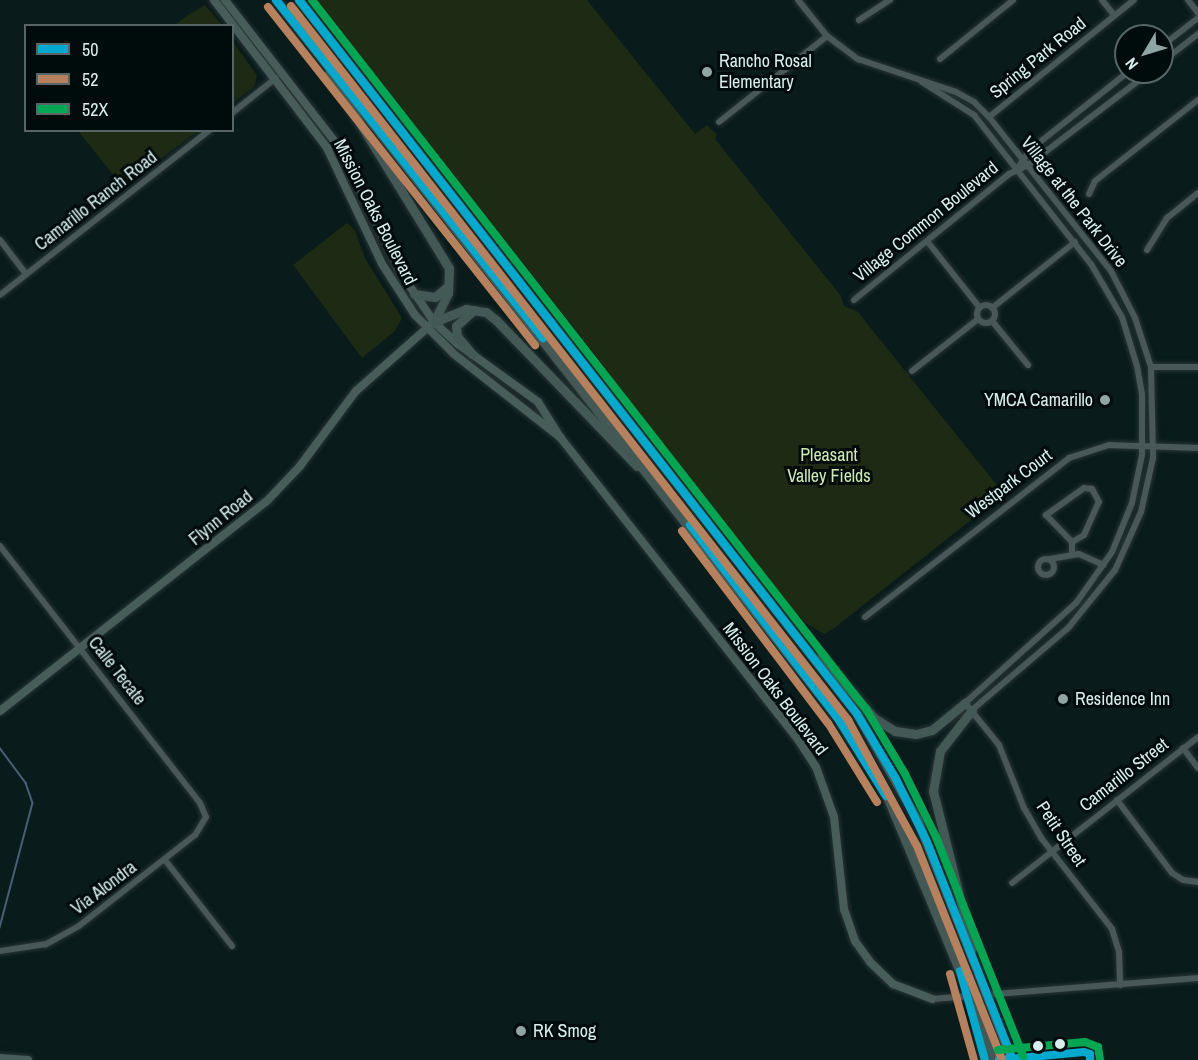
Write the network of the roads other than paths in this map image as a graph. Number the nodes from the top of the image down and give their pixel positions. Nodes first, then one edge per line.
1 (214, 0) edge
2 (220, 0) edge
3 (225, 0) edge
4 (276, 0) edge
5 (299, 0) edge
6 (798, 0) edge
7 (890, 0) edge
8 (1012, 0) edge
9 (1102, 0) edge
10 (1134, 0) edge
11 (1188, 0) edge
12 (1198, 13) edge
13 (1114, 15) junction
14 (1198, 18) edge
15 (859, 20) dead end
16 (250, 33) junction
17 (1198, 33) edge
18 (827, 36) junction
19 (1174, 37) edge
20 (1174, 52) edge
21 (940, 59) dead end
22 (323, 60) junction
23 (278, 76) junction
24 (922, 82) junction
25 (1114, 83) edge
26 (1134, 84) edge
27 (1198, 100) edge
28 (234, 111) edge
29 (989, 117) junction
30 (719, 122) dead end
31 (207, 132) edge
32 (1022, 158) junction
33 (1028, 165) junction
34 (1017, 168) junction
35 (1198, 193) edge
36 (1089, 194) dead end
37 (0, 240) edge
38 (927, 241) junction
39 (1075, 242) junction
40 (1147, 250) dead end
41 (26, 274) junction
42 (450, 285) junction
43 (414, 294) junction
44 (0, 295) edge
45 (854, 300) dead end
46 (980, 308) junction
47 (992, 308) junction
48 (476, 309) junction
49 (978, 319) junction
50 (992, 321) junction
51 (430, 325) junction
52 (472, 354) junction
53 (1028, 365) dead end
54 (1151, 367) junction
55 (1198, 367) edge
56 (912, 371) dead end
57 (560, 437) junction
58 (1143, 444) junction
59 (1154, 445) junction
60 (1198, 448) edge
61 (670, 501) junction
62 (1071, 542) junction
63 (0, 546) edge
64 (1072, 554) junction
65 (1046, 561) dead end
66 (1104, 565) junction
67 (865, 617) dead end
68 (786, 620) junction
69 (80, 647) junction
70 (968, 707) junction
71 (0, 711) edge
72 (1198, 736) edge
73 (1183, 748) junction
74 (1198, 768) edge
75 (1117, 800) junction
76 (206, 817) joint
77 (1051, 852) junction
78 (165, 860) junction
79 (1198, 882) edge
80 (1012, 883) dead end
81 (232, 946) dead end
82 (0, 951) edge
83 (973, 960) junction
84 (1198, 978) edge
85 (1120, 985) junction
86 (968, 991) junction
87 (932, 999) joint
88 (1011, 1057) edge
89 (0, 1058) edge
90 (28, 1060) edge
91 (985, 1060) edge
92 (995, 1060) edge

1 - 23 main road, Mission Oaks Boulevard
2 - 16 main road
3 - 16 main road, Mission Oaks Boulevard
4 - 22 highway
5 - 68 highway
6 - 18 street, Village at the Park Drive
7 - 15 street
8 - 21 street
9 - 13 street
10 - 13 street, Spring Park Road
11 - 12 street
13 - 29 street, Spring Park Road
14 - 19 street
16 - 23 main road, Mission Oaks Boulevard
17 - 20 street
18 - 24 street, Village at the Park Drive
18 - 30 street
22 - 42 highway
22 - 61 highway
23 - 28 street
23 - 43 main road, Mission Oaks Boulevard
23 - 51 main road, Mission Oaks Boulevard
24 - 29 street, Village at the Park Drive
24 - 34 street, Village at the Park Drive
25 - 32 street, Village Common Boulevard
26 - 33 street, Village Common Boulevard
27 - 36 street
29 - 32 street, Village at the Park Drive
31 - 41 street, Camarillo Ranch Road
32 - 33 street, Village at the Park Drive
32 - 34 street, Village Common Boulevard
33 - 34 street, Village Common Boulevard
33 - 54 street, Village at the Park Drive
34 - 38 street, Village Common Boulevard
34 - 39 street, Village at the Park Drive
35 - 40 street
37 - 41 street
38 - 45 street, Village Common Boulevard
38 - 46 street
39 - 47 street
39 - 58 street, Village at the Park Drive
41 - 44 street, Camarillo Ranch Road
42 - 43 highway
42 - 51 highway
43 - 51 main road, Mission Oaks Boulevard
46 - 47 street
46 - 49 street
47 - 50 street
48 - 51 highway
48 - 52 highway
48 - 61 highway
49 - 50 street
49 - 56 street
50 - 53 street
51 - 52 main road, Mission Oaks Boulevard
51 - 57 main road, Mission Oaks Boulevard
51 - 69 main road, Flynn Road
52 - 57 main road, Mission Oaks Boulevard
54 - 55 street
54 - 59 street, Village at the Park Drive
57 - 87 main road, Mission Oaks Boulevard
58 - 59 street, Westpark Court
58 - 66 street, Village at the Park Drive
58 - 67 street, Westpark Court
59 - 60 street, Westpark Court
59 - 70 street, Village at the Park Drive
61 - 86 highway
62 - 62 street
62 - 64 street
63 - 69 street, Calle Tecate
64 - 65 street
64 - 66 street
66 - 70 street, Village at the Park Drive
68 - 70 highway
68 - 83 highway
69 - 71 main road, Flynn Road
69 - 76 street, Calle Tecate
70 - 77 street, Petit Street
70 - 83 highway
72 - 73 street, Camarillo Street
73 - 74 street
73 - 75 street, Camarillo Street
75 - 77 street, Camarillo Street
75 - 79 street
76 - 78 street, Via Alondra
77 - 80 street, Camarillo Street
77 - 85 street, Petit Street
78 - 81 street
78 - 82 street, Via Alondra
83 - 88 highway, bridge
84 - 85 street
85 - 87 street
86 - 91 highway, bridge
86 - 92 highway, bridge
89 - 90 main road

